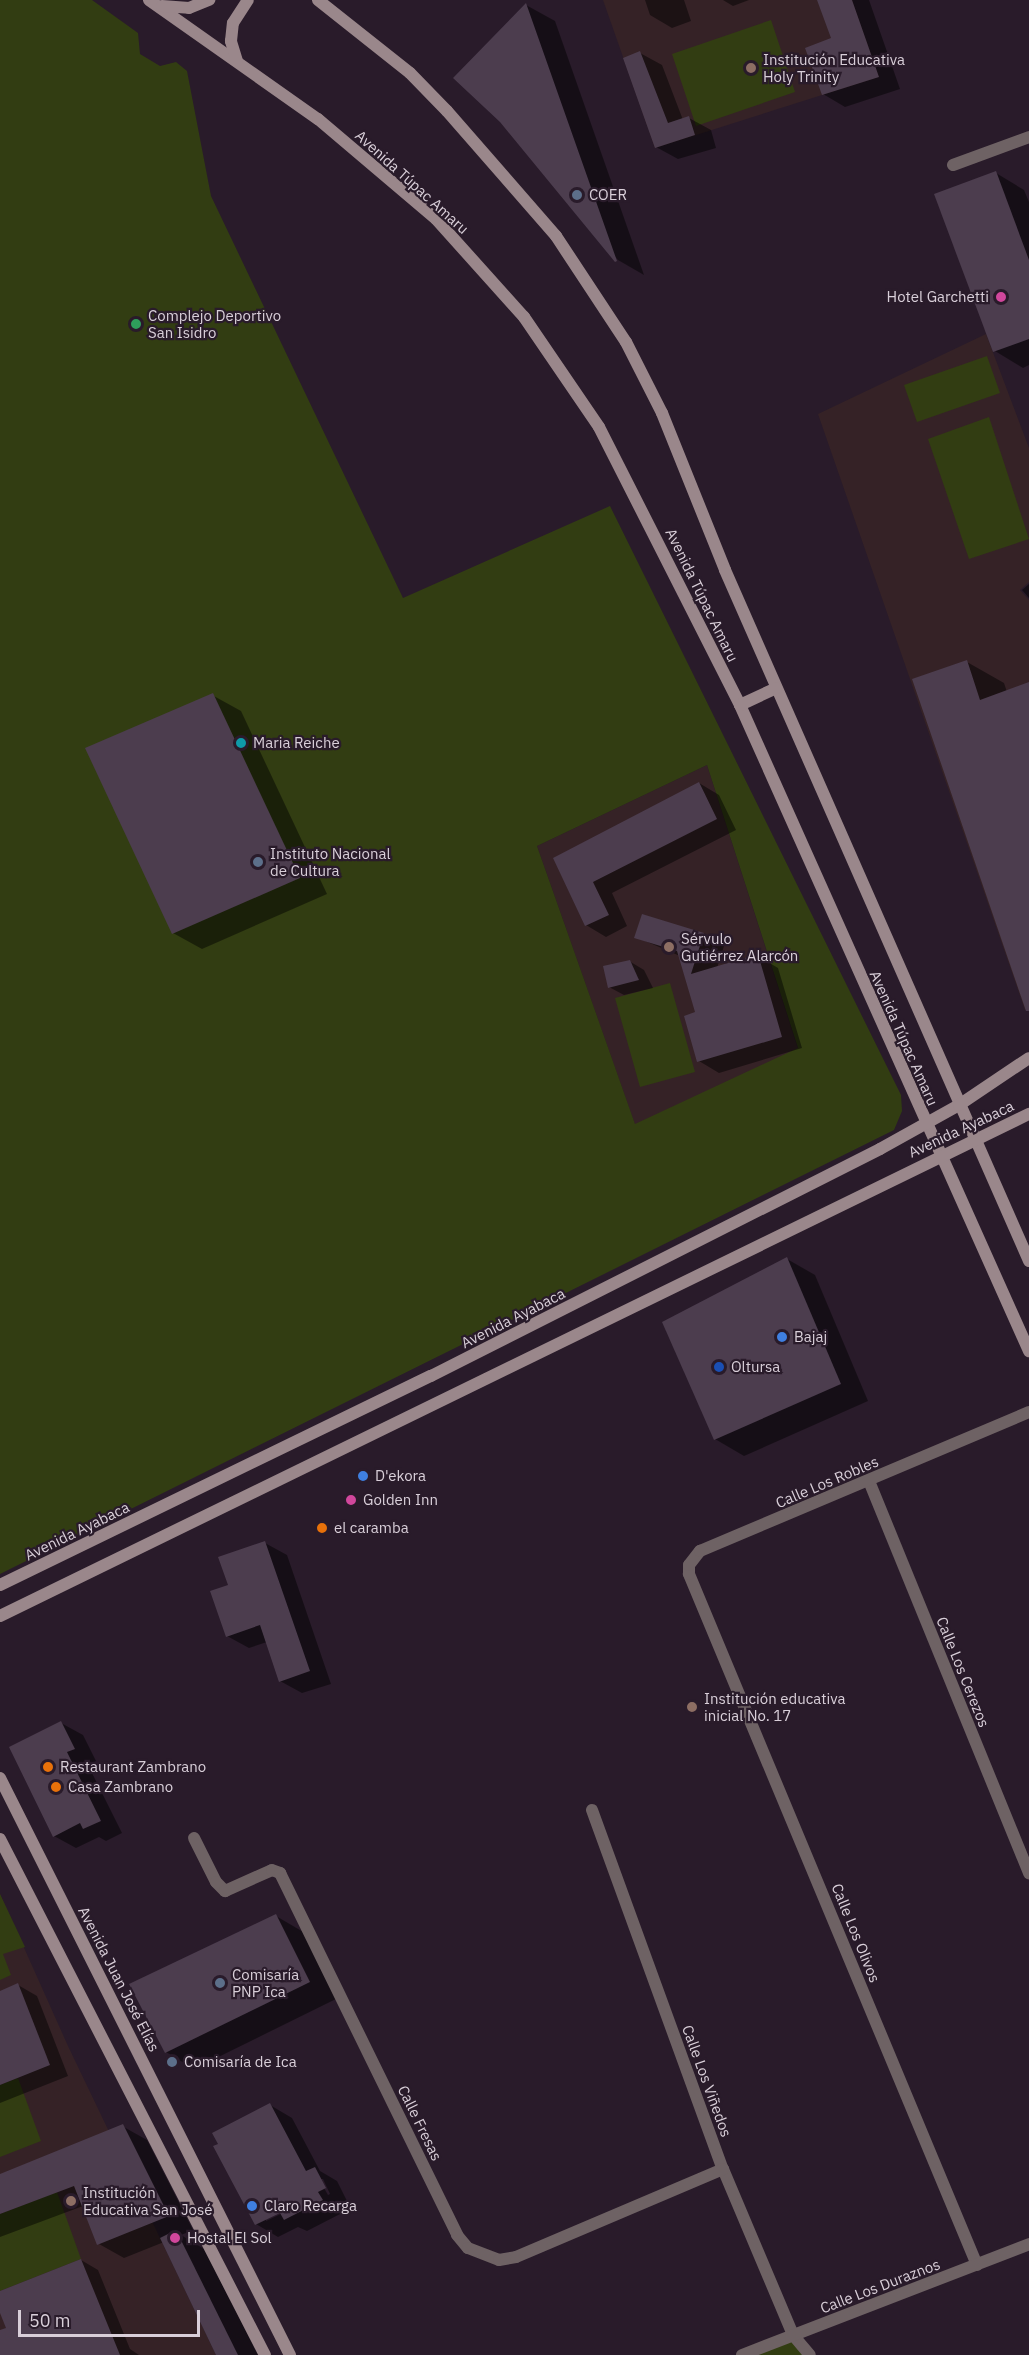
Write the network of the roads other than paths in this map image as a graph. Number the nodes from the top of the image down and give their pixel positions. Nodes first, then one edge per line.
1 (209, 0) edge
2 (248, 0) edge
3 (318, 0) edge
4 (152, 2) edge
5 (237, 61) junction
6 (1029, 137) edge
7 (953, 165) dead end
8 (776, 688) junction
9 (740, 705) junction
10 (1029, 1058) edge
11 (959, 1105) junction
12 (1029, 1114) edge
13 (926, 1124) junction
14 (974, 1137) junction
15 (940, 1154) junction
16 (1029, 1261) edge
17 (1029, 1351) edge
18 (1029, 1412) edge
19 (870, 1481) junction
20 (0, 1585) edge
21 (707, 1613) joint
22 (0, 1616) edge
23 (0, 1778) edge
24 (592, 1810) dead end
25 (194, 1838) dead end
26 (0, 1839) edge
27 (1029, 1874) edge
28 (723, 2169) junction
29 (1029, 2244) edge
30 (977, 2265) junction
31 (793, 2335) junction
32 (265, 2355) edge
33 (290, 2355) edge
34 (742, 2355) edge
35 (810, 2355) edge

1 - 4 street
2 - 5 street
3 - 8 street, Avenida Túpac Amaru
4 - 5 street, Avenida Túpac Amaru
5 - 9 street, Avenida Túpac Amaru
6 - 7 street
8 - 9 street
8 - 11 street, Avenida Túpac Amaru
9 - 13 street, Avenida Túpac Amaru
10 - 11 street, Avenida Ayabaca
11 - 13 street, Avenida Ayabaca
11 - 14 street, Avenida Túpac Amaru
12 - 14 street, Avenida Ayabaca
13 - 15 street, Avenida Túpac Amaru
13 - 20 street, Avenida Ayabaca
14 - 15 street, Avenida Ayabaca
14 - 16 street, Avenida Túpac Amaru
15 - 17 street, Avenida Túpac Amaru
15 - 22 street, Avenida Ayabaca
18 - 19 street, Calle Los Robles
19 - 21 street, Calle Los Robles
19 - 27 street, Calle Los Cerezos
21 - 30 street, Calle Los Olivos
23 - 33 street, Avenida Juan José Elías
24 - 28 street, Calle Los Viñedos
25 - 28 street, Calle Fresas
26 - 32 street
28 - 31 street, Calle Los Viñedos
29 - 30 street, Calle Los Duraznos
30 - 31 street, Calle Los Duraznos
31 - 34 street, Calle Los Duraznos
31 - 35 street, Calle Los Viñedos

